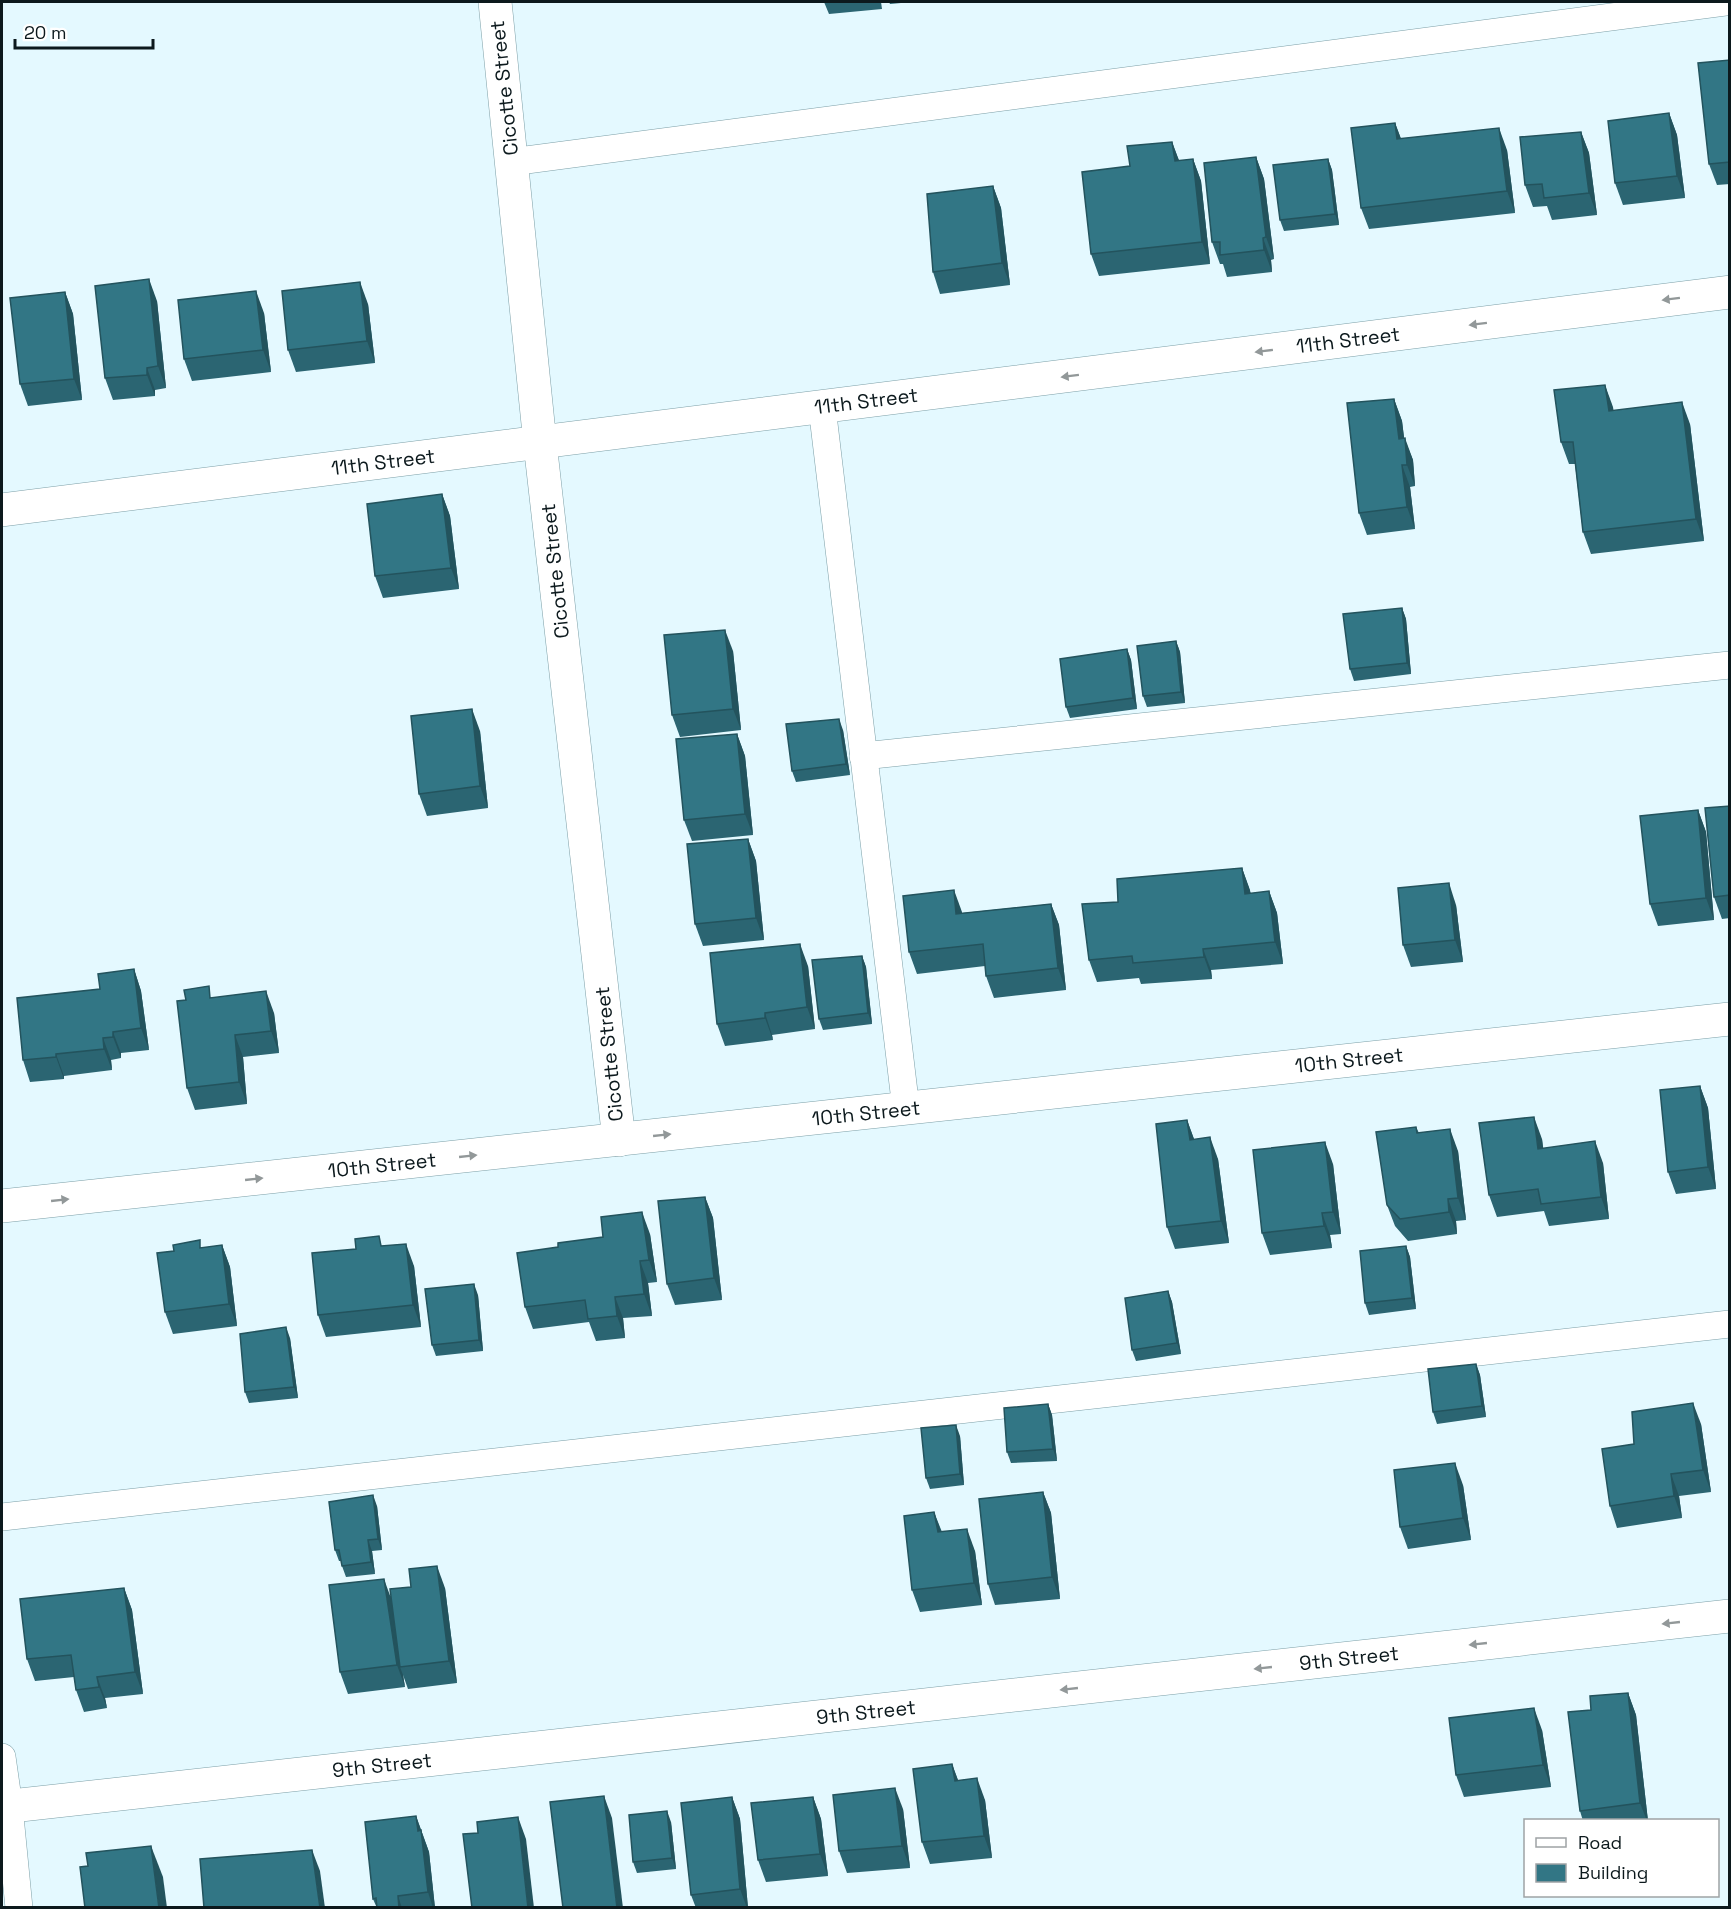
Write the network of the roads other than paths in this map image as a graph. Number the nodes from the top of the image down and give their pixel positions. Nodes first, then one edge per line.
1 (495, 2) edge
2 (1725, 2) edge
3 (511, 162) junction
4 (1730, 292) edge
5 (822, 407) junction
6 (540, 443) junction
7 (2, 510) edge
8 (1730, 665) edge
9 (863, 756) junction
10 (1730, 1019) edge
11 (906, 1108) junction
12 (619, 1140) junction
13 (2, 1206) edge
14 (1730, 1324) edge
15 (2, 1517) edge
16 (1730, 1616) edge
17 (2, 1757) edge
18 (5, 1806) edge
19 (19, 1908) edge

1 - 3 street, Cicotte Street
2 - 3 lane
3 - 6 street, Cicotte Street
4 -> 5 street, 11th Street
5 - 6 street, 11th Street
5 - 9 lane
6 - 7 street, 11th Street
6 - 12 street, Cicotte Street
8 - 9 lane
9 - 11 lane
10 - 11 street, 10th Street
12 -> 11 street, 10th Street
13 -> 12 street, 10th Street
14 - 15 lane
16 -> 18 street, 9th Street
17 - 18 lane
18 - 19 lane

